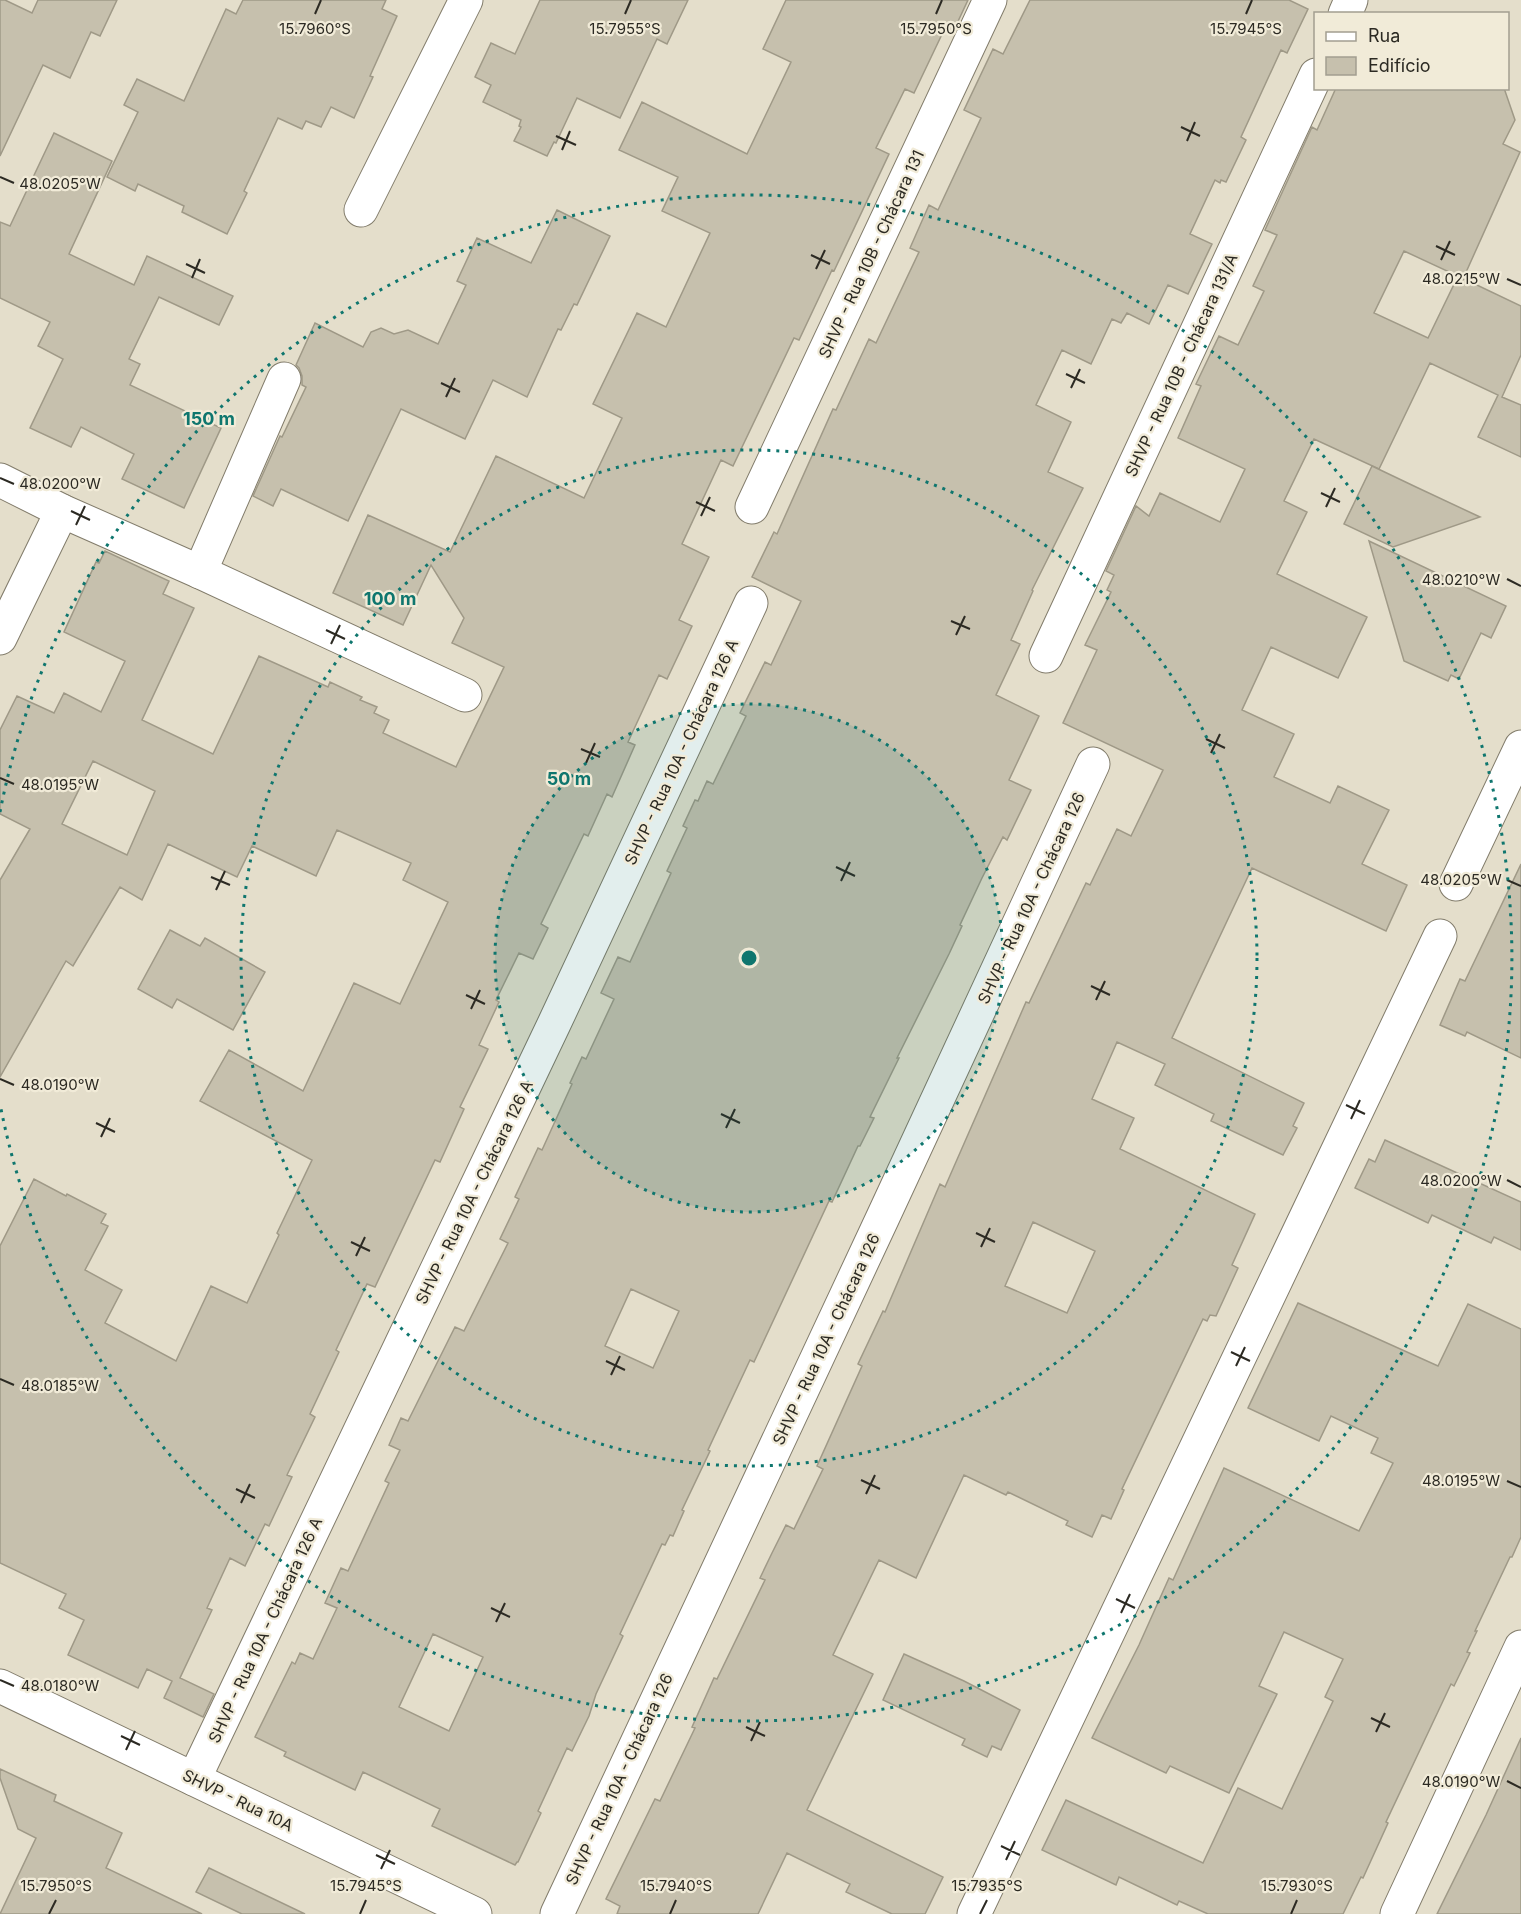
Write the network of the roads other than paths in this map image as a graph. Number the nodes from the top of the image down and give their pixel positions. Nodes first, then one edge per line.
1 (466, 0) edge
2 (990, 0) edge
3 (1314, 79) edge
4 (362, 210) dead end
5 (285, 379) dead end
6 (0, 480) edge
7 (752, 507) dead end
8 (62, 511) junction
9 (200, 572) junction
10 (751, 603) dead end
11 (0, 638) edge
12 (1046, 656) dead end
13 (465, 696) dead end
14 (1521, 747) edge
15 (1093, 764) dead end
16 (1456, 884) dead end
17 (1440, 936) dead end
18 (1521, 1647) edge
19 (0, 1686) edge
20 (194, 1779) junction
21 (475, 1914) edge
22 (557, 1914) edge
23 (974, 1914) edge
24 (1397, 1914) edge

1 - 4 street
2 - 7 street, SHVP - Rua 10B - Chácara 131
3 - 12 street, SHVP - Rua 10B - Chácara 131/A
5 - 9 street
6 - 8 street
8 - 9 street
8 - 11 street
9 - 13 street
10 - 20 street, SHVP - Rua 10A - Chácara 126 A
14 - 16 street
15 - 22 street, SHVP - Rua 10A - Chácara 126
17 - 23 street
18 - 24 street
19 - 20 street, SHVP - Rua 10A
20 - 21 street, SHVP - Rua 10A

